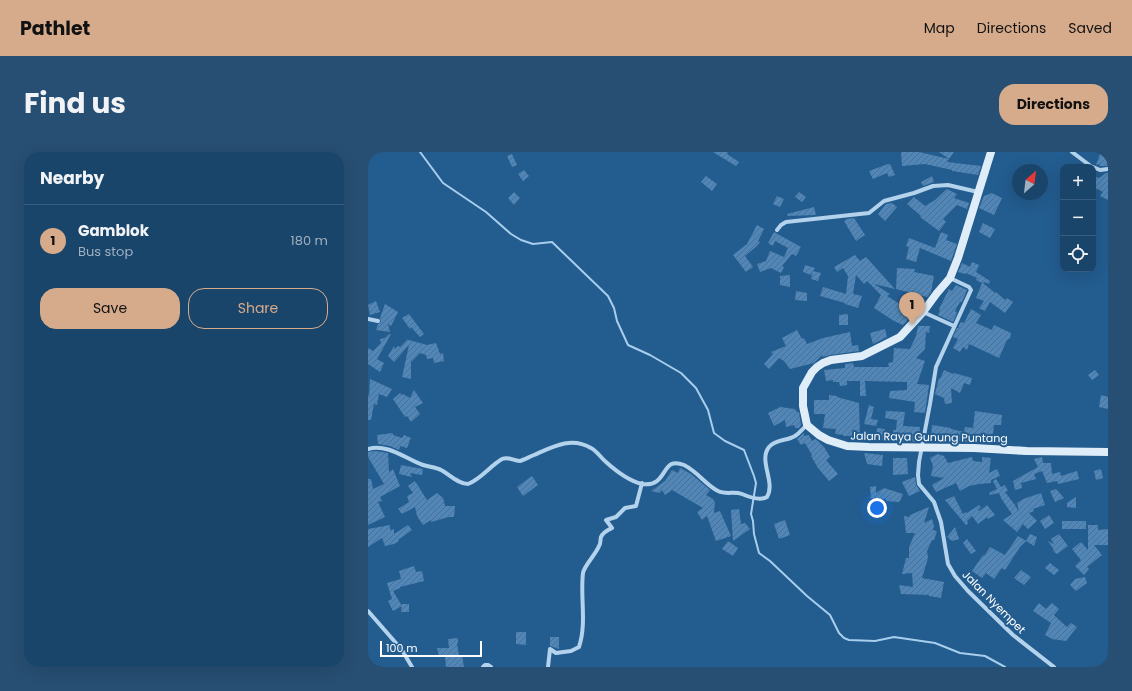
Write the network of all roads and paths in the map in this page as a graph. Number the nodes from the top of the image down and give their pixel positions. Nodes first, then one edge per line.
1 (991, 152) edge
2 (1072, 152) edge
3 (1089, 164) edge
4 (1096, 168) edge
5 (1108, 170) edge
6 (978, 192) junction
7 (777, 230) dead end
8 (950, 278) junction
9 (923, 312) junction
10 (368, 319) edge
11 (378, 321) dead end
12 (954, 326) junction
13 (807, 425) junction
14 (922, 447) junction
15 (368, 449) edge
16 (1108, 452) edge
17 (642, 484) junction
18 (368, 611) edge
19 (1048, 665) edge
20 (412, 667) edge
21 (483, 667) edge
22 (491, 667) edge
23 (548, 667) edge
24 (1054, 667) edge

1 - 6 street
2 - 3 street
4 - 5 street
6 - 7 street
6 - 8 street
8 - 9 street
8 - 12 street, Jalan Nyempet
9 - 12 street
9 - 13 street
10 - 11 street
12 - 14 street, Jalan Nyempet
13 - 14 street, Jalan Raya Gunung Puntang
13 - 17 street
14 - 16 street, Jalan Raya Gunung Puntang
14 - 19 street, Jalan Nyempet
15 - 17 street
17 - 23 street
18 - 20 street
19 - 24 street, Jalan Nyempet
21 - 22 street

